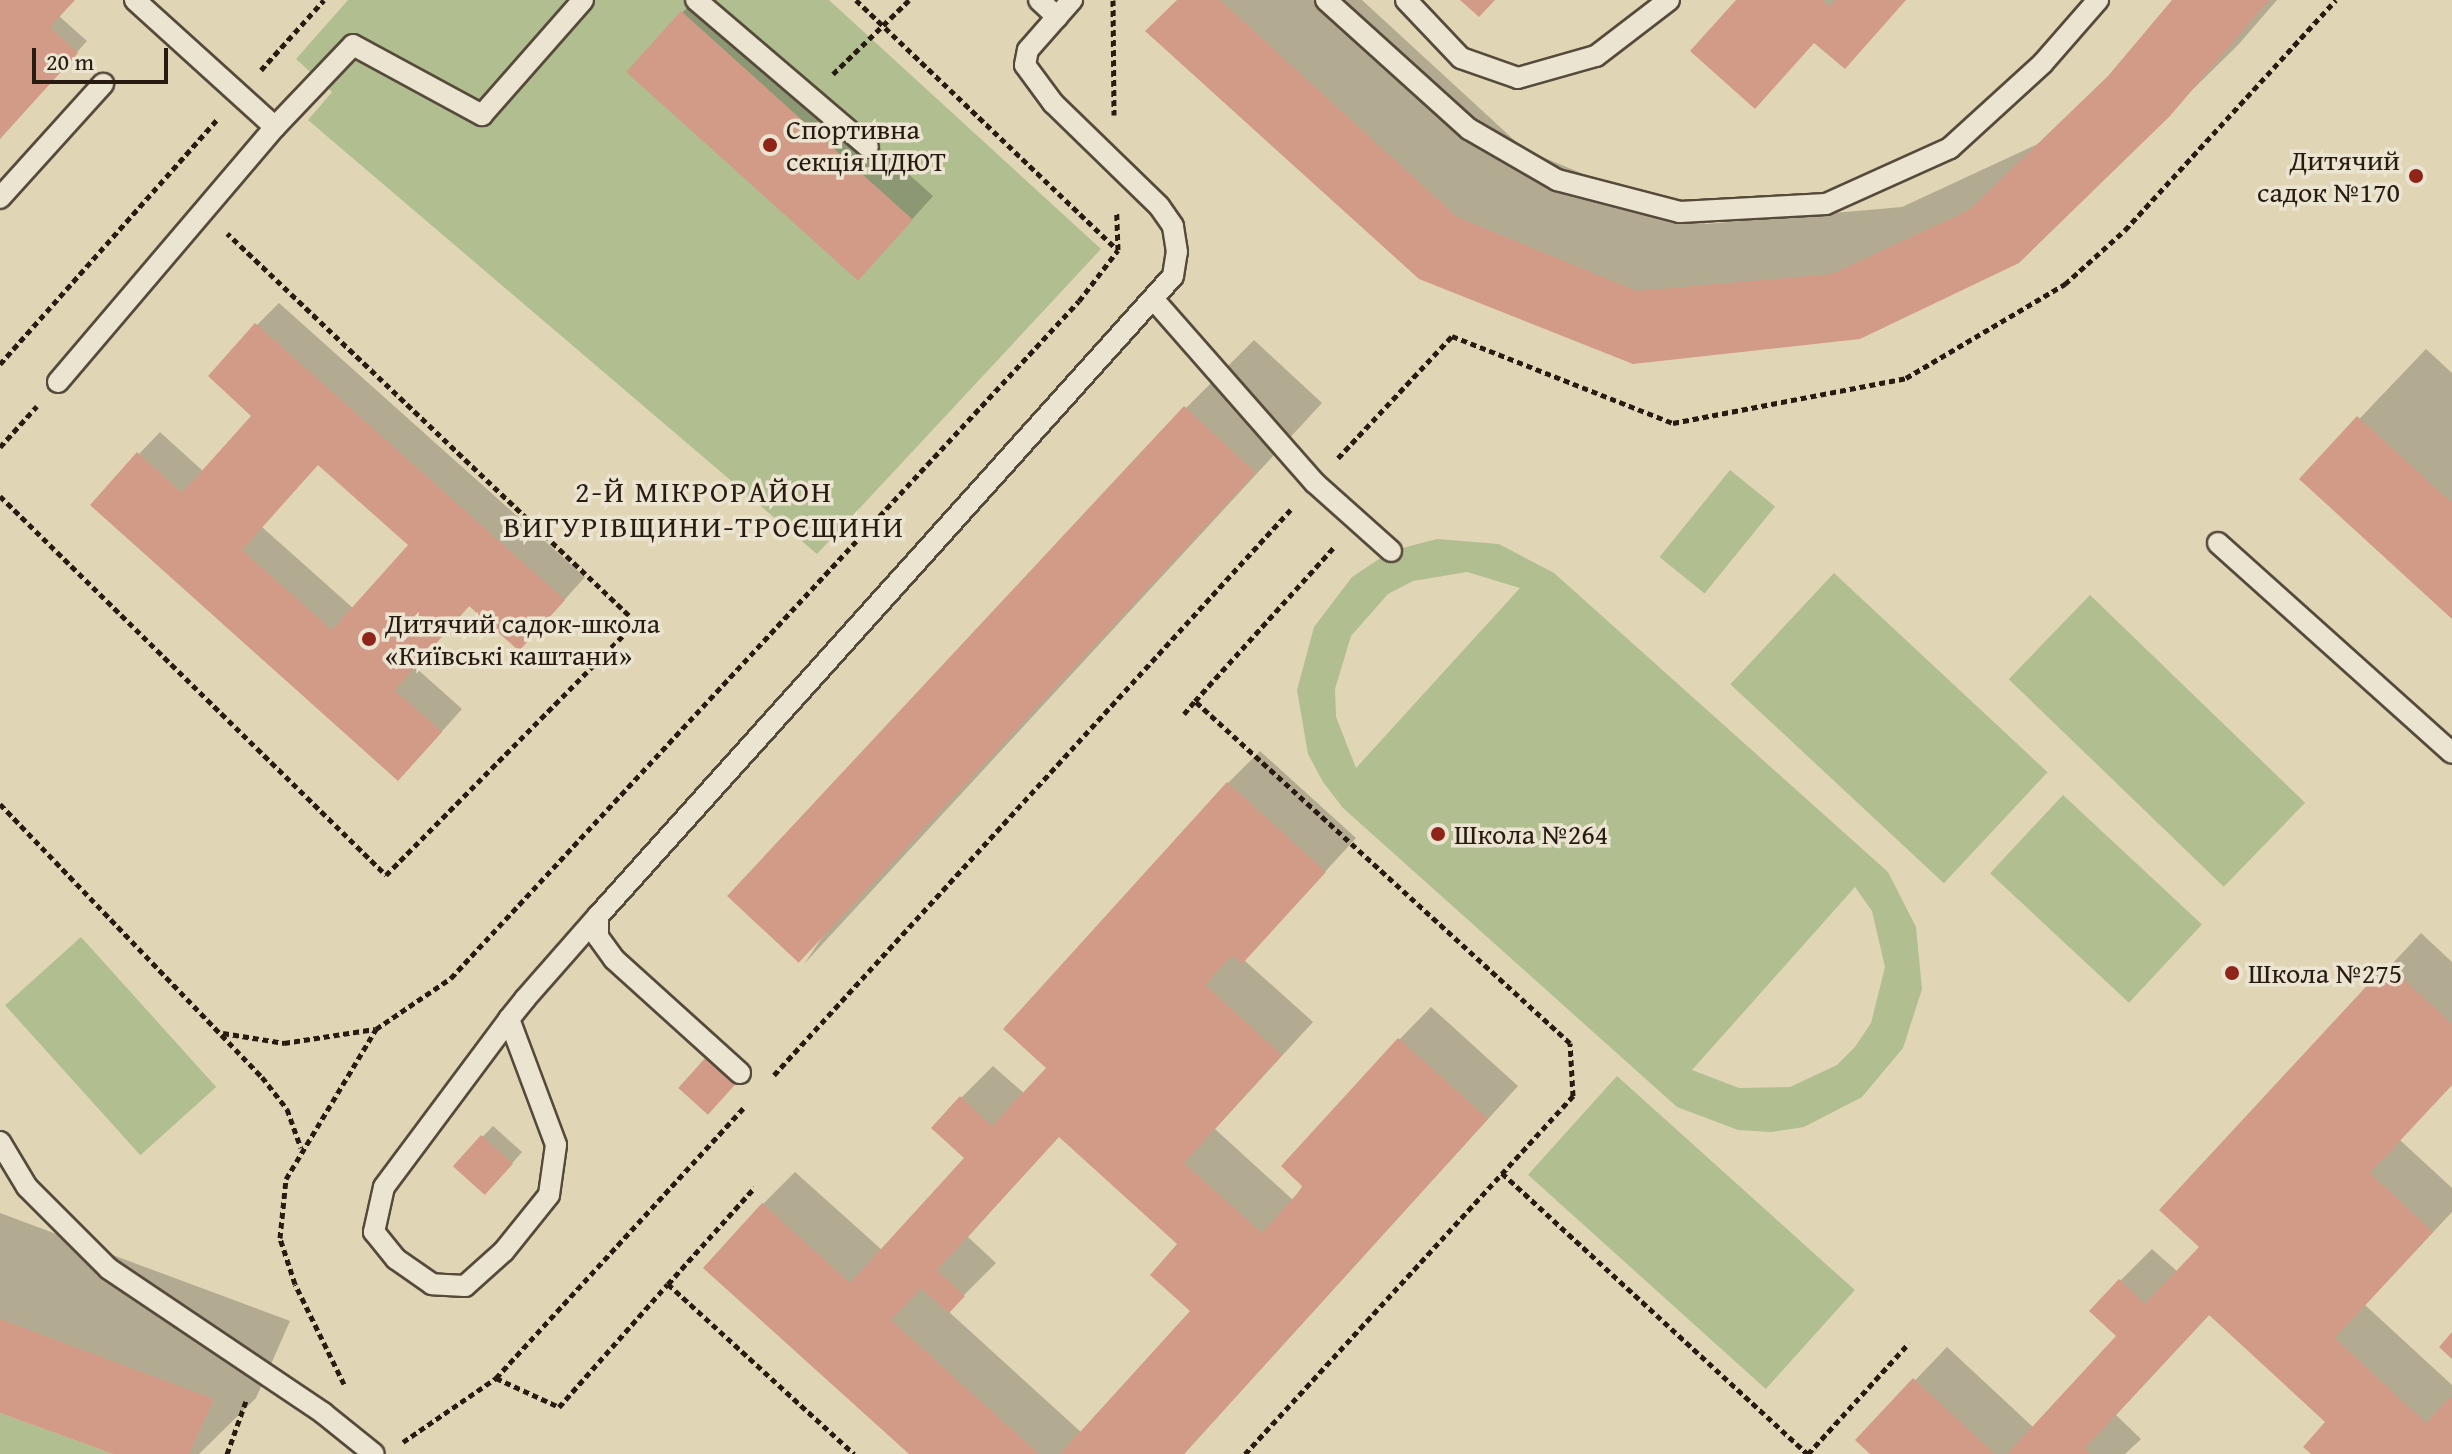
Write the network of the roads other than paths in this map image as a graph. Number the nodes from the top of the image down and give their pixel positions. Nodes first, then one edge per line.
1 (135, 0) edge
2 (583, 0) edge
3 (696, 0) edge
4 (1039, 0) edge
5 (1072, 0) edge
6 (1326, 0) edge
7 (1406, 0) edge
8 (1669, 0) edge
9 (2098, 0) edge
10 (1057, 17) junction
11 (103, 84) dead end
12 (275, 127) junction
13 (868, 147) dead end
14 (0, 198) edge
15 (1155, 301) junction
16 (58, 382) road end
17 (2218, 543) dead end
18 (1391, 551) dead end
19 (2452, 753) edge
20 (598, 916) junction
21 (509, 1019) junction
22 (740, 1073) dead end
23 (0, 1142) edge
24 (374, 1454) edge

1 - 12 lane
2 - 12 lane
3 - 13 lane
4 - 10 lane
5 - 10 lane
6 - 9 lane
7 - 8 lane
10 - 15 lane
11 - 14 lane
12 - 16 lane
15 - 18 lane
15 - 20 lane
17 - 19 lane
20 - 21 lane
20 - 22 lane
21 - 21 lane
23 - 24 lane

